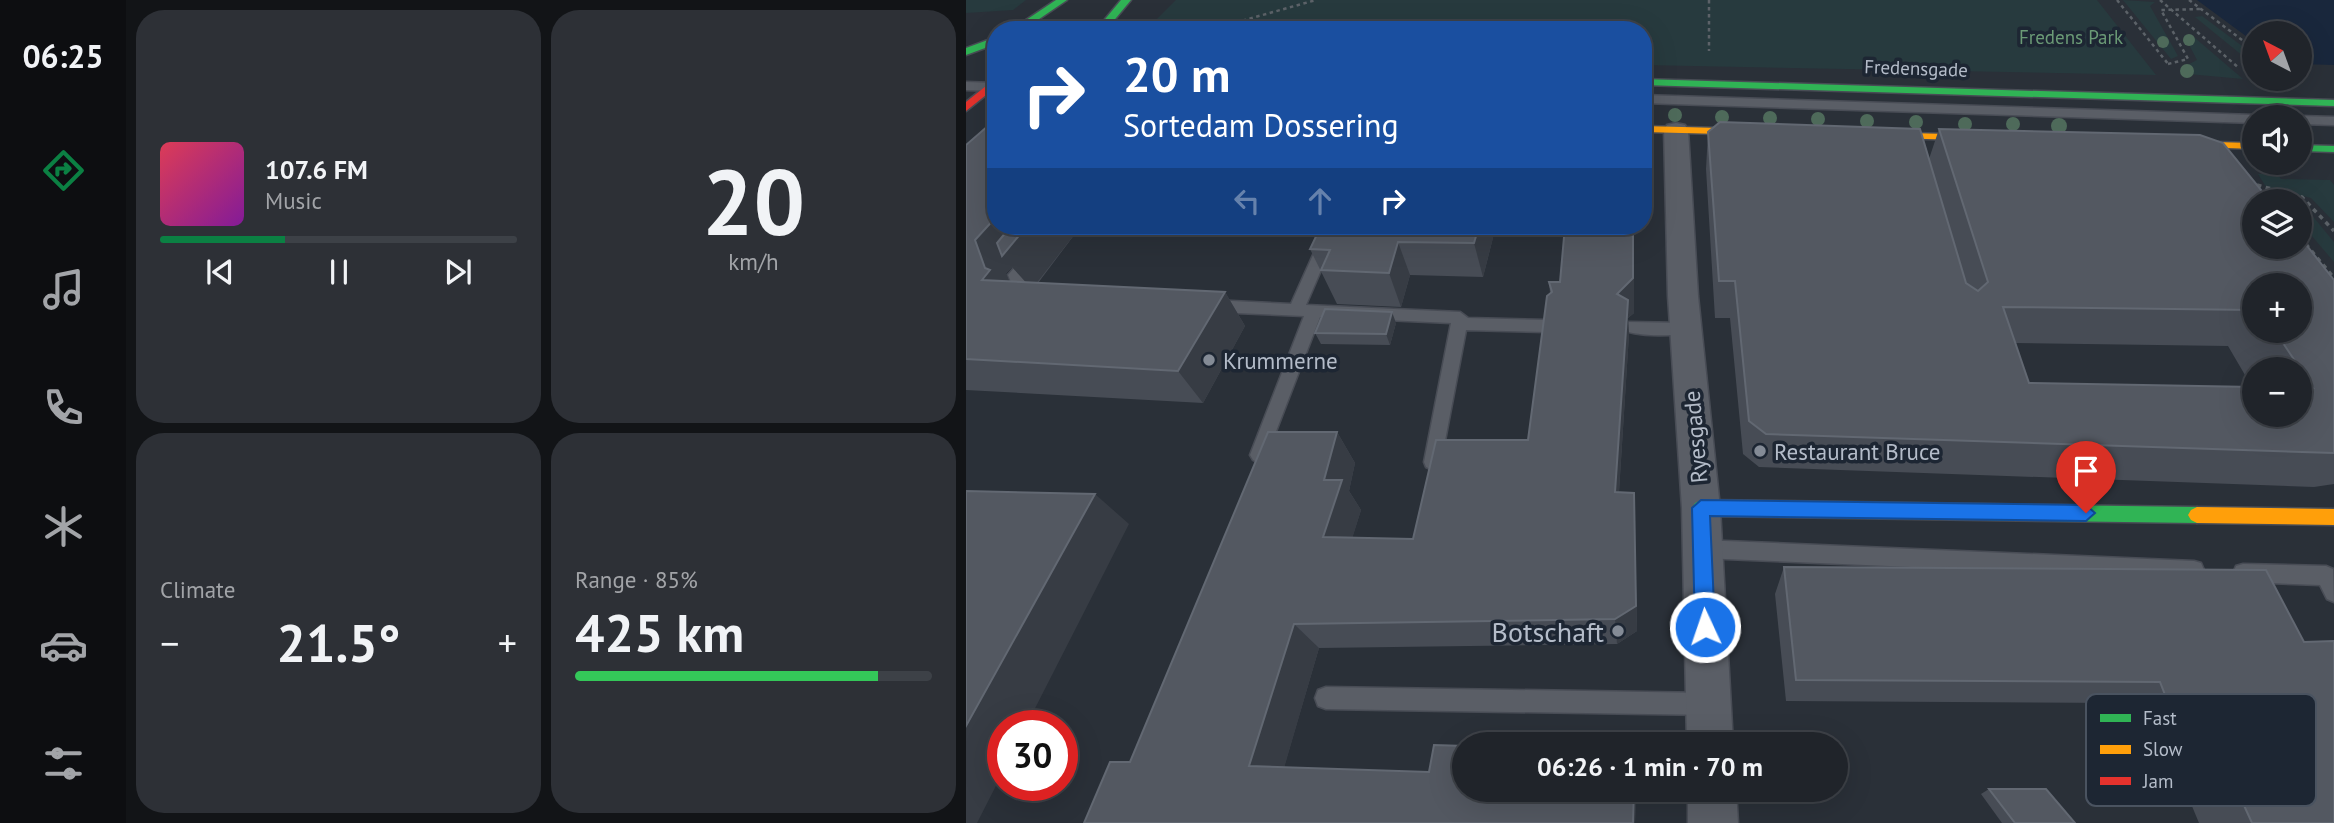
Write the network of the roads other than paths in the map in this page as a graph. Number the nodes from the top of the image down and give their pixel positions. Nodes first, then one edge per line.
1 (1126, 0) edge
2 (1068, 9) edge
3 (1038, 21) edge
4 (1108, 21) edge
5 (987, 44) edge
6 (966, 52) edge
7 (966, 59) edge
8 (987, 60) edge
9 (1652, 82) edge
10 (966, 86) edge
11 (987, 88) edge
12 (987, 90) edge
13 (966, 94) edge
14 (987, 95) edge
15 (1652, 100) edge
16 (2334, 103) edge
17 (968, 114) edge
18 (2242, 119) edge
19 (2312, 120) edge
20 (2334, 121) edge
21 (1652, 129) edge
22 (1676, 130) junction
23 (1772, 132) edge
24 (1854, 134) edge
25 (1909, 136) junction
26 (2006, 139) edge
27 (2158, 143) edge
28 (2242, 146) edge
29 (2312, 148) edge
30 (2334, 149) edge
31 (1914, 154) edge
32 (1050, 235) edge
33 (1330, 235) edge
34 (1051, 298) edge
35 (1200, 306) edge
36 (1305, 311) junction
37 (1459, 324) junction
38 (1546, 326) edge
39 (1629, 328) edge
40 (1686, 329) junction
41 (1250, 478) edge
42 (1429, 485) edge
43 (1701, 508) junction
44 (2334, 517) edge
45 (1701, 549) junction
46 (2334, 592) edge
47 (1326, 698) dead end
48 (1709, 704) junction
49 (1710, 732) edge
50 (1712, 802) edge
51 (1713, 823) edge

1 - 4 street
2 - 3 street
5 - 6 street
7 - 8 street
9 - 16 street, Fredensgade
10 - 11 lane
12 - 13 street
14 - 17 street
15 - 18 lane
19 - 20 lane
21 - 22 street
22 - 23 street
22 - 40 street, Ryesgade
24 - 25 street
25 - 26 street
25 - 31 lane
27 - 28 street
29 - 30 street
32 - 34 lane
33 - 36 lane
35 - 36 lane
36 - 37 lane
36 - 41 lane
37 - 38 lane
37 - 42 lane
39 - 40 lane
40 - 43 street, Ryesgade
43 - 44 street
43 - 45 street, Ryesgade
45 - 46 lane
45 - 48 street, Ryesgade
47 - 48 lane
48 - 49 street, Ryesgade
50 - 51 street

